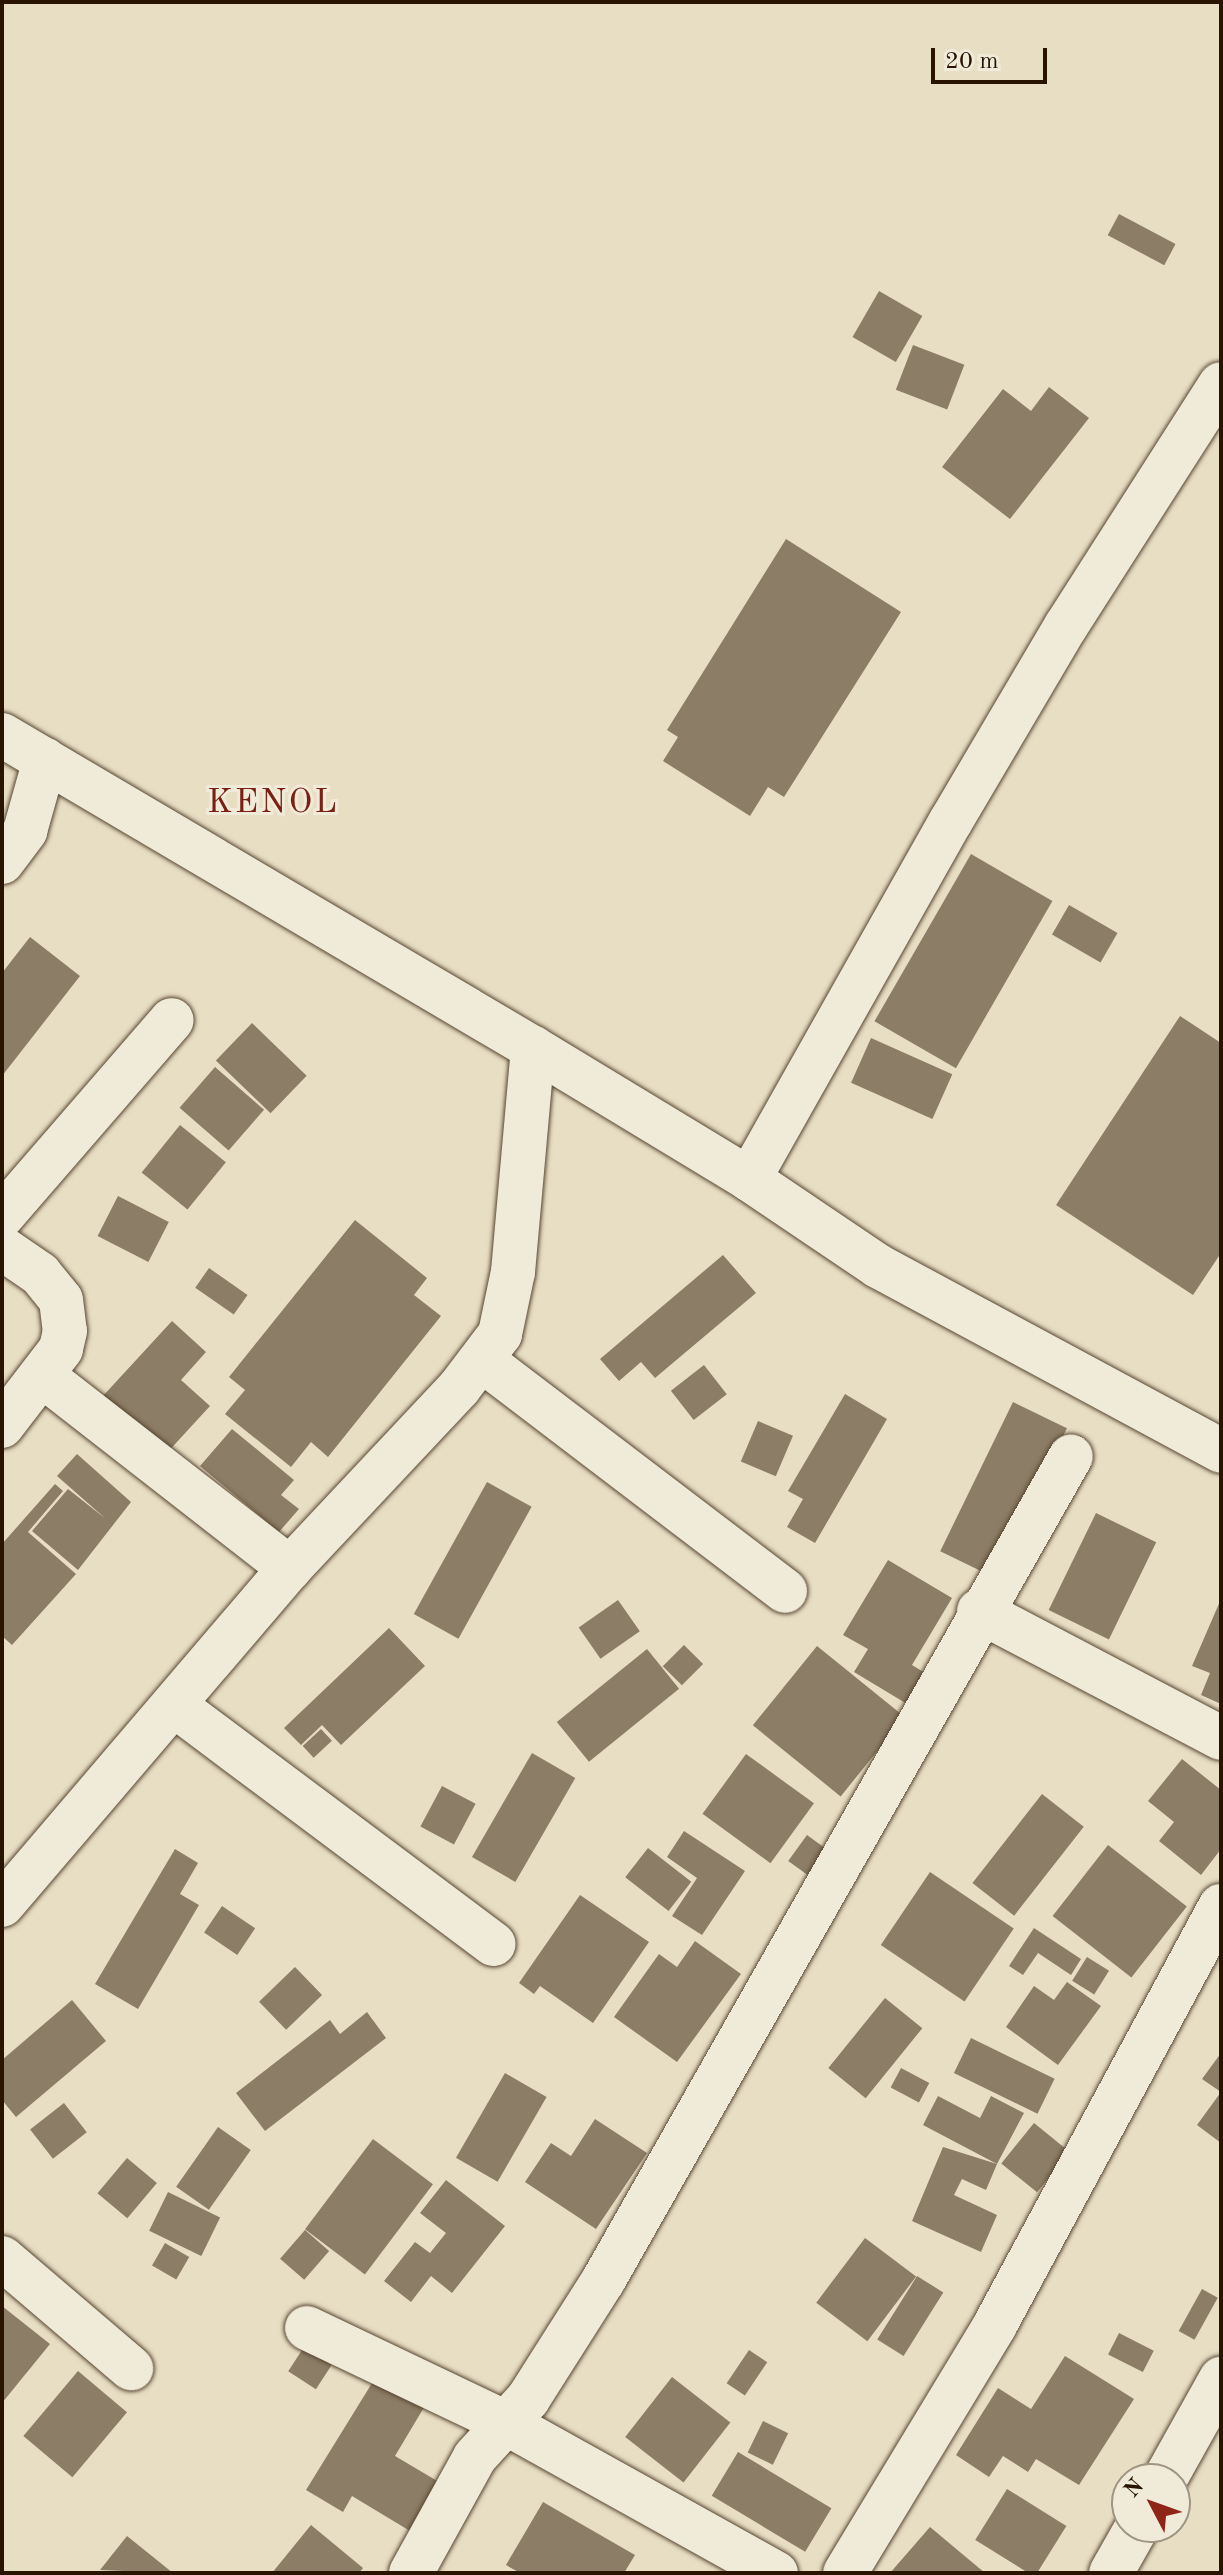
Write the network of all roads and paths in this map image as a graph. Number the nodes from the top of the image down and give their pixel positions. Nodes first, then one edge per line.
1 (1221, 384) edge
2 (2, 735) edge
3 (45, 760) junction
4 (2, 862) edge
5 (172, 1020) dead end
6 (533, 1048) junction
7 (749, 1179) junction
8 (2, 1216) edge
9 (2, 1248) edge
10 (482, 1360) junction
11 (43, 1376) junction
12 (2, 1426) edge
13 (1218, 1443) edge
14 (1071, 1456) dead end
15 (290, 1568) junction
16 (785, 1591) dead end
17 (979, 1611) junction
18 (174, 1705) junction
19 (1221, 1738) edge
20 (2, 1905) edge
21 (1221, 1906) edge
22 (494, 1944) dead end
23 (2, 2258) edge
24 (307, 2328) dead end
25 (131, 2368) dead end
26 (1221, 2379) edge
27 (506, 2423) junction
28 (1174, 2463) edge
29 (1128, 2543) edge
30 (411, 2573) edge
31 (776, 2573) edge
32 (845, 2573) edge
33 (1111, 2573) edge

1 - 7 street
2 - 3 street
3 - 4 street
3 - 6 street
5 - 8 street
6 - 7 street
6 - 10 street
7 - 13 street
9 - 11 street
10 - 15 street
10 - 16 street
11 - 12 street
11 - 15 street
14 - 17 street
15 - 18 street
17 - 19 street
17 - 27 street
18 - 20 street
18 - 22 street
21 - 32 street
23 - 25 street
24 - 27 street
26 - 28 street
27 - 30 street
27 - 31 street
29 - 33 street

